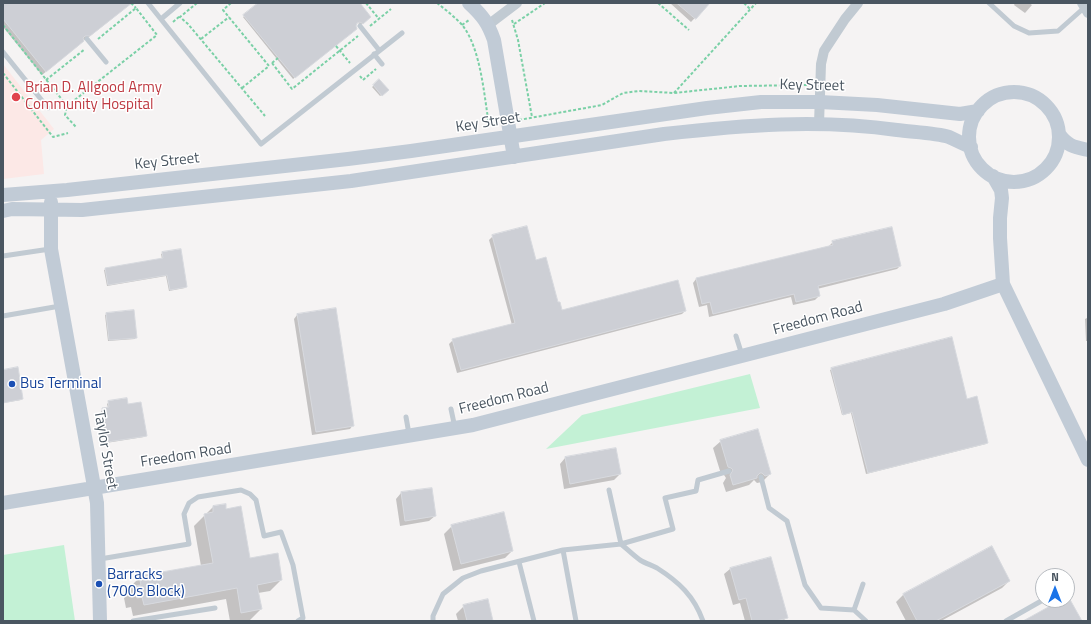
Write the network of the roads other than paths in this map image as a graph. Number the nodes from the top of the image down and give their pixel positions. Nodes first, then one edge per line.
1 (148, 3) edge
2 (180, 3) edge
3 (469, 3) edge
4 (517, 3) edge
5 (858, 3) edge
6 (989, 3) edge
7 (1085, 8) edge
8 (161, 19) junction
9 (488, 25) junction
10 (360, 26) dead end
11 (402, 33) dead end
12 (87, 39) dead end
13 (379, 50) junction
14 (3, 52) edge
15 (374, 54) junction
16 (106, 62) dead end
17 (382, 64) road end
18 (820, 102) junction
19 (48, 108) dead end
20 (978, 111) junction
21 (819, 124) junction
22 (1059, 134) junction
23 (511, 136) junction
24 (971, 147) junction
25 (1074, 147) junction
26 (1088, 150) edge
27 (1056, 154) junction
28 (514, 157) junction
29 (993, 176) junction
30 (1018, 181) junction
31 (51, 191) junction
32 (3, 195) edge
33 (1002, 198) junction
34 (51, 210) junction
35 (3, 211) edge
36 (51, 249) junction
37 (3, 256) edge
38 (1003, 284) junction
39 (62, 306) junction
40 (3, 316) edge
41 (736, 336) dead end
42 (742, 357) junction
43 (451, 409) dead end
44 (406, 417) dead end
45 (455, 429) junction
46 (410, 436) junction
47 (1088, 460) edge
48 (729, 471) dead end
49 (761, 477) dead end
50 (95, 489) junction
51 (609, 490) dead end
52 (3, 503) edge
53 (620, 544) junction
54 (563, 550) junction
55 (99, 559) junction
56 (519, 562) junction
57 (864, 584) dead end
58 (1035, 605) edge
59 (215, 608) dead end
60 (854, 610) junction
61 (100, 621) edge
62 (133, 621) edge
63 (298, 621) edge
64 (433, 621) edge
65 (534, 621) edge
66 (576, 621) edge
67 (703, 621) edge
68 (866, 621) edge
69 (1006, 621) edge

1 - 8 lane
2 - 8 lane
3 - 9 street
4 - 9 street
5 - 18 street
6 - 7 lane
8 - 15 lane
9 - 23 street
10 - 13 lane
11 - 13 lane
12 - 16 lane
13 - 15 lane
14 - 19 lane
15 - 17 lane
18 - 20 street, Key Street
18 - 21 street
18 - 23 street, Key Street
20 - 22 street
20 - 24 street
21 - 24 street
21 - 28 street
22 - 25 street
22 - 27 street
23 - 28 street
23 - 31 street, Key Street
24 - 29 street
25 - 26 street
25 - 27 street
27 - 30 street
28 - 34 street
29 - 30 street
29 - 33 street
30 - 33 street
31 - 32 street, Key Street
31 - 34 street, Taylor Street
33 - 38 street
34 - 35 street
34 - 36 street, Taylor Street
36 - 37 lane
36 - 39 street, Taylor Street
38 - 42 street, Freedom Road
38 - 47 street
39 - 40 lane
39 - 50 street, Taylor Street
41 - 42 lane
42 - 45 street, Freedom Road
43 - 45 lane
44 - 46 lane
45 - 46 street, Freedom Road
46 - 50 street, Freedom Road
48 - 53 lane
49 - 60 lane
50 - 52 street, Freedom Road
50 - 55 street, Taylor Street
51 - 53 lane
53 - 54 lane
53 - 67 lane
54 - 56 lane
54 - 66 lane
55 - 61 street, Taylor Street
55 - 63 lane
56 - 64 lane
56 - 65 lane
57 - 60 lane
58 - 69 lane
59 - 62 lane
60 - 68 lane

